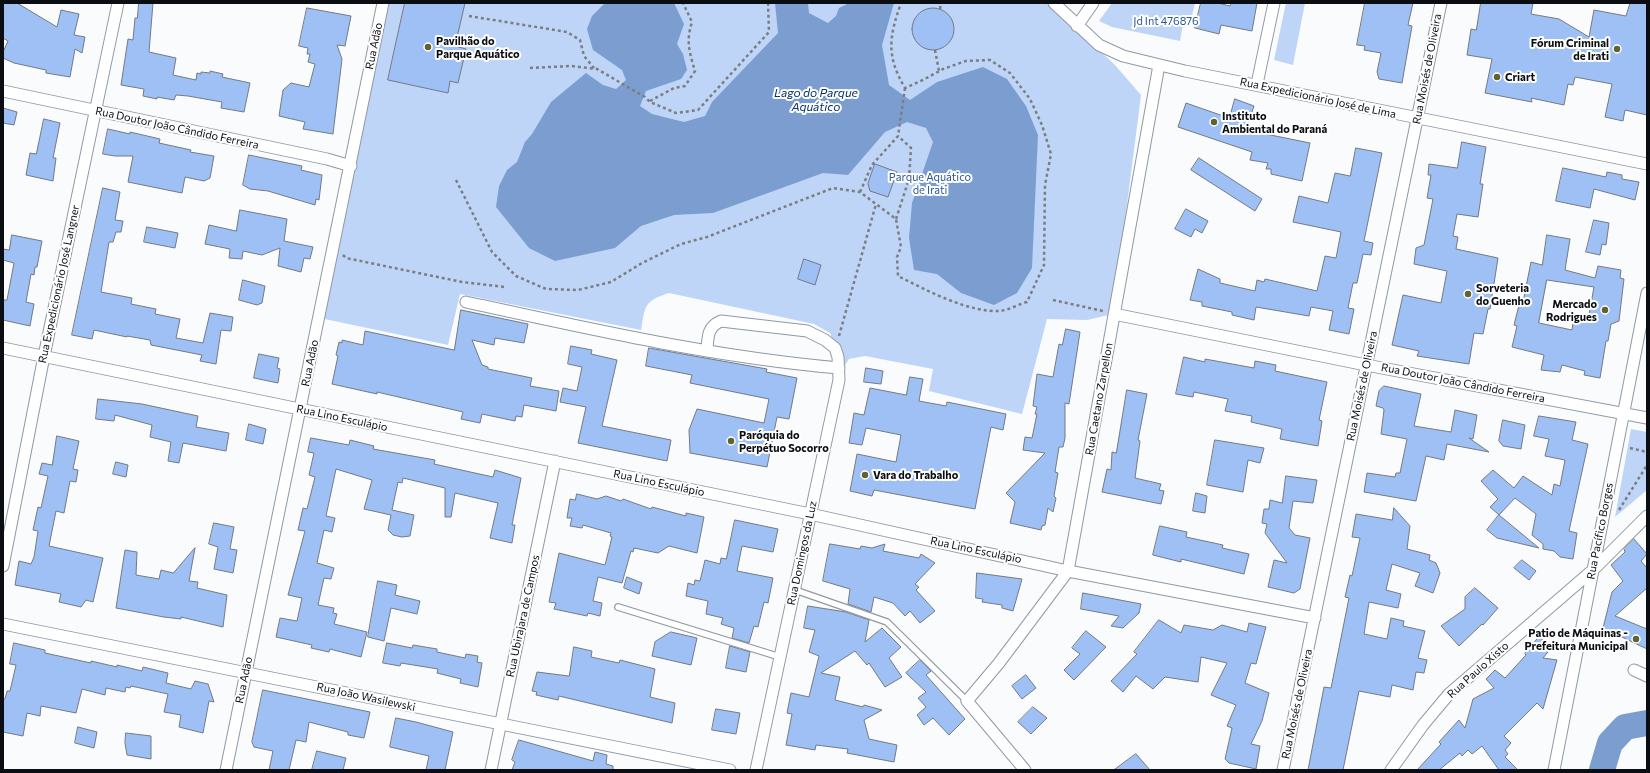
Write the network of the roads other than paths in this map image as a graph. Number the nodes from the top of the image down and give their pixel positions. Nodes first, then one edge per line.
1 (118, 3) edge
2 (383, 3) edge
3 (1054, 3) edge
4 (1093, 3) edge
5 (1274, 3) edge
6 (1441, 3) edge
7 (1077, 26) junction
8 (1159, 65) junction
9 (1257, 84) junction
10 (3, 90) edge
11 (96, 111) junction
12 (1417, 119) junction
13 (1647, 164) edge
14 (350, 166) junction
15 (1647, 293) edge
16 (466, 302) dead end
17 (1114, 314) junction
18 (3, 348) edge
19 (707, 350) junction
20 (44, 356) junction
21 (1366, 365) junction
22 (839, 368) junction
23 (301, 409) junction
24 (1622, 413) junction
25 (1647, 418) edge
26 (555, 462) junction
27 (810, 514) junction
28 (1647, 516) edge
29 (3, 566) edge
30 (1068, 570) junction
31 (1593, 570) junction
32 (795, 590) junction
33 (618, 608) dead end
34 (1315, 618) junction
35 (3, 624) edge
36 (780, 657) junction
37 (1634, 670) dead end
38 (246, 671) junction
39 (1647, 676) edge
40 (967, 701) junction
41 (500, 725) junction
42 (226, 770) edge
43 (491, 770) edge
44 (730, 770) edge
45 (756, 770) edge
46 (1025, 770) edge
47 (1283, 770) edge
48 (1391, 770) edge
49 (1554, 770) edge

1 - 11 street, Rua Expedicionário José Langner
2 - 14 street, Rua Adão
3 - 7 street, Rua Expedicionário José de Lima
4 - 7 street
5 - 9 street
6 - 12 street, Rua Moisés de Oliveira
7 - 8 street, Rua Expedicionário José de Lima
8 - 9 street, Rua Expedicionário José de Lima
8 - 17 street, Rua Caetano Zarpellon
9 - 12 street, Rua Expedicionário José de Lima
10 - 11 street, Rua Doutor João Cândido Ferreira
11 - 14 street, Rua Doutor João Cândido Ferreira
11 - 20 street, Rua Expedicionário José Langner
12 - 13 street, Rua Expedicionário José de Lima
12 - 21 street, Rua Moisés de Oliveira
14 - 23 street, Rua Adão
15 - 24 street, Rua Pacífico Borges
16 - 19 street
17 - 21 street, Rua Doutor João Cândido Ferreira
17 - 30 street, Rua Caetano Zarpellon
18 - 20 street, Rua Lino Esculápio
19 - 22 street
19 - 22 street, Rua Domingos da Luz
20 - 23 street, Rua Lino Esculápio
20 - 29 street, Rua Expedicionário José Langner
21 - 24 street, Rua Doutor João Cândido Ferreira
21 - 34 street, Rua Moisés de Oliveira
22 - 27 street, Rua Domingos da Luz
23 - 26 street, Rua Lino Esculápio
23 - 38 street, Rua Adão
24 - 25 street, Rua Doutor João Cândido Ferreira
24 - 31 street, Rua Pacífico Borges
26 - 27 street, Rua Lino Esculápio
26 - 41 street, Rua Ubirajara de Campos
27 - 30 street, Rua Lino Esculápio
27 - 32 street, Rua Domingos da Luz
28 - 31 street, Rua Paulo Xisto
30 - 34 street, Rua Lino Esculápio
30 - 40 street, Rua Caetano Zarpellon
31 - 48 street, Rua Paulo Xisto
31 - 49 street, Rua Pacífico Borges
32 - 36 street, Rua Domingos da Luz
32 - 40 lane
33 - 36 lane
34 - 47 street, Rua Moisés de Oliveira
35 - 38 street, Rua João Wasilewski
36 - 45 street, Rua Domingos da Luz
37 - 39 street
38 - 41 street, Rua João Wasilewski
38 - 42 street, Rua Adão
40 - 46 street
41 - 43 street, Rua Ubirajara de Campos
41 - 44 street, Rua João Wasilewski

